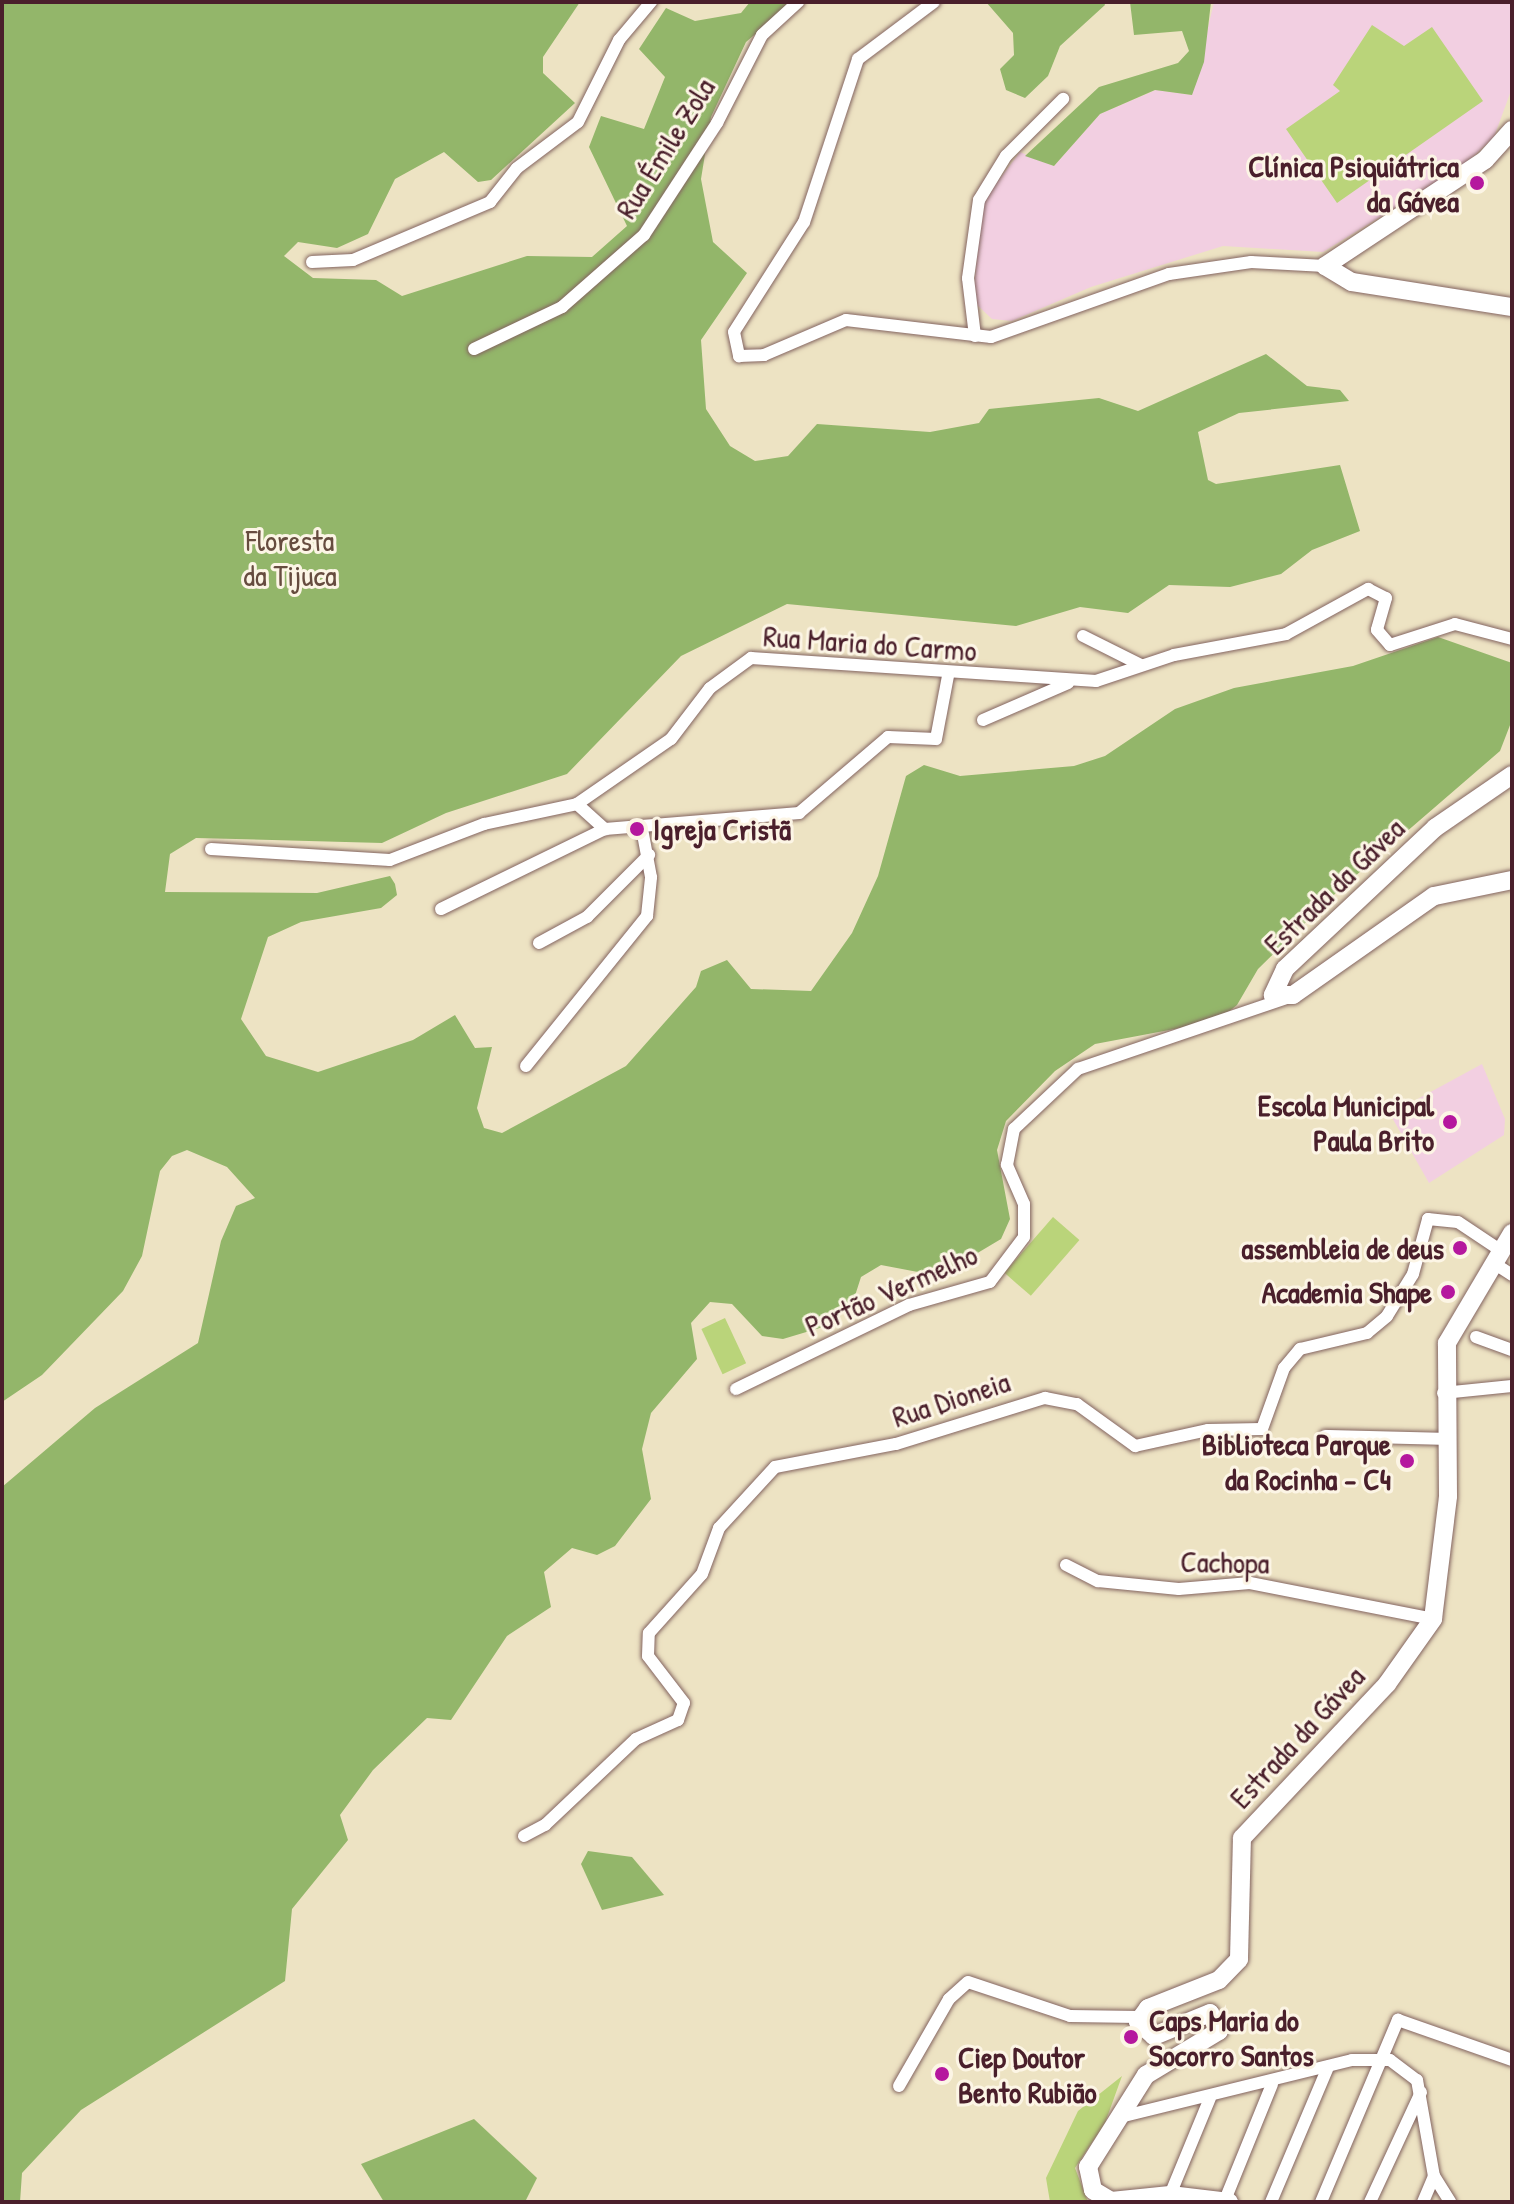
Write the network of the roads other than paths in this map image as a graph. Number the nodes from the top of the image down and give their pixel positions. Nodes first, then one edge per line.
1 (651, 2) edge
2 (798, 2) edge
3 (934, 2) edge
4 (1063, 99) dead end
5 (1512, 130) edge
6 (312, 262) dead end
7 (1325, 266) junction
8 (1512, 307) edge
9 (975, 336) junction
10 (474, 349) dead end
11 (1083, 636) dead end
12 (1512, 639) edge
13 (1141, 665) junction
14 (948, 676) junction
15 (1071, 681) junction
16 (983, 720) dead end
17 (1512, 775) edge
18 (577, 804) junction
19 (605, 829) junction
20 (642, 829) junction
21 (211, 849) dead end
22 (649, 855) junction
23 (1512, 880) edge
24 (441, 909) dead end
25 (539, 943) dead end
26 (1284, 999) junction
27 (526, 1066) dead end
28 (1512, 1233) edge
29 (1496, 1256) junction
30 (1512, 1275) edge
31 (1476, 1337) dead end
32 (1512, 1350) edge
33 (1512, 1386) edge
34 (736, 1389) dead end
35 (1443, 1393) junction
36 (1325, 1436) dead end
37 (1444, 1439) junction
38 (1066, 1565) dead end
39 (1433, 1619) junction
40 (524, 1836) dead end
41 (1139, 2017) junction
42 (1383, 2058) junction
43 (1512, 2060) edge
44 (1328, 2067) junction
45 (1272, 2084) junction
46 (899, 2086) dead end
47 (1421, 2092) junction
48 (1210, 2098) junction
49 (1114, 2118) junction
50 (1434, 2176) junction
51 (1170, 2195) junction
52 (1276, 2200) edge
53 (1227, 2201) edge
54 (1321, 2202) edge
55 (1370, 2202) edge
56 (1423, 2202) edge
57 (1450, 2202) edge

1 - 6 street
2 - 10 street, Rua Émile Zola
3 - 9 street
4 - 9 street
5 - 7 street
7 - 8 street
7 - 9 street
11 - 13 street
12 - 13 street, Rua Maria do Carmo
13 - 15 street, Rua Maria do Carmo
14 - 15 street, Rua Maria do Carmo
14 - 18 street, Rua Maria do Carmo
14 - 20 street
15 - 16 street
17 - 26 street, Estrada da Gávea
18 - 19 street
18 - 21 street, Rua Maria do Carmo
19 - 20 street
19 - 24 street
20 - 22 street
22 - 25 street
22 - 27 street
23 - 26 street, Estrada da Gávea
26 - 34 street, Portão Vermelho
28 - 29 street, Estrada da Gávea
29 - 30 street
29 - 35 street, Estrada da Gávea
29 - 40 street, Rua Dioneia
31 - 32 street
33 - 35 street
35 - 37 street, Estrada da Gávea
36 - 37 street
37 - 39 street, Estrada da Gávea
38 - 39 street, Cachopa
39 - 41 street, Estrada da Gávea
41 - 46 street
41 - 49 street
42 - 43 street
42 - 44 street
42 - 47 street
42 - 54 street
44 - 45 street
44 - 52 street
45 - 48 street
45 - 53 street
47 - 50 street
47 - 55 street
48 - 49 street
48 - 51 street
49 - 51 street
50 - 56 street
50 - 57 street
51 - 53 street

